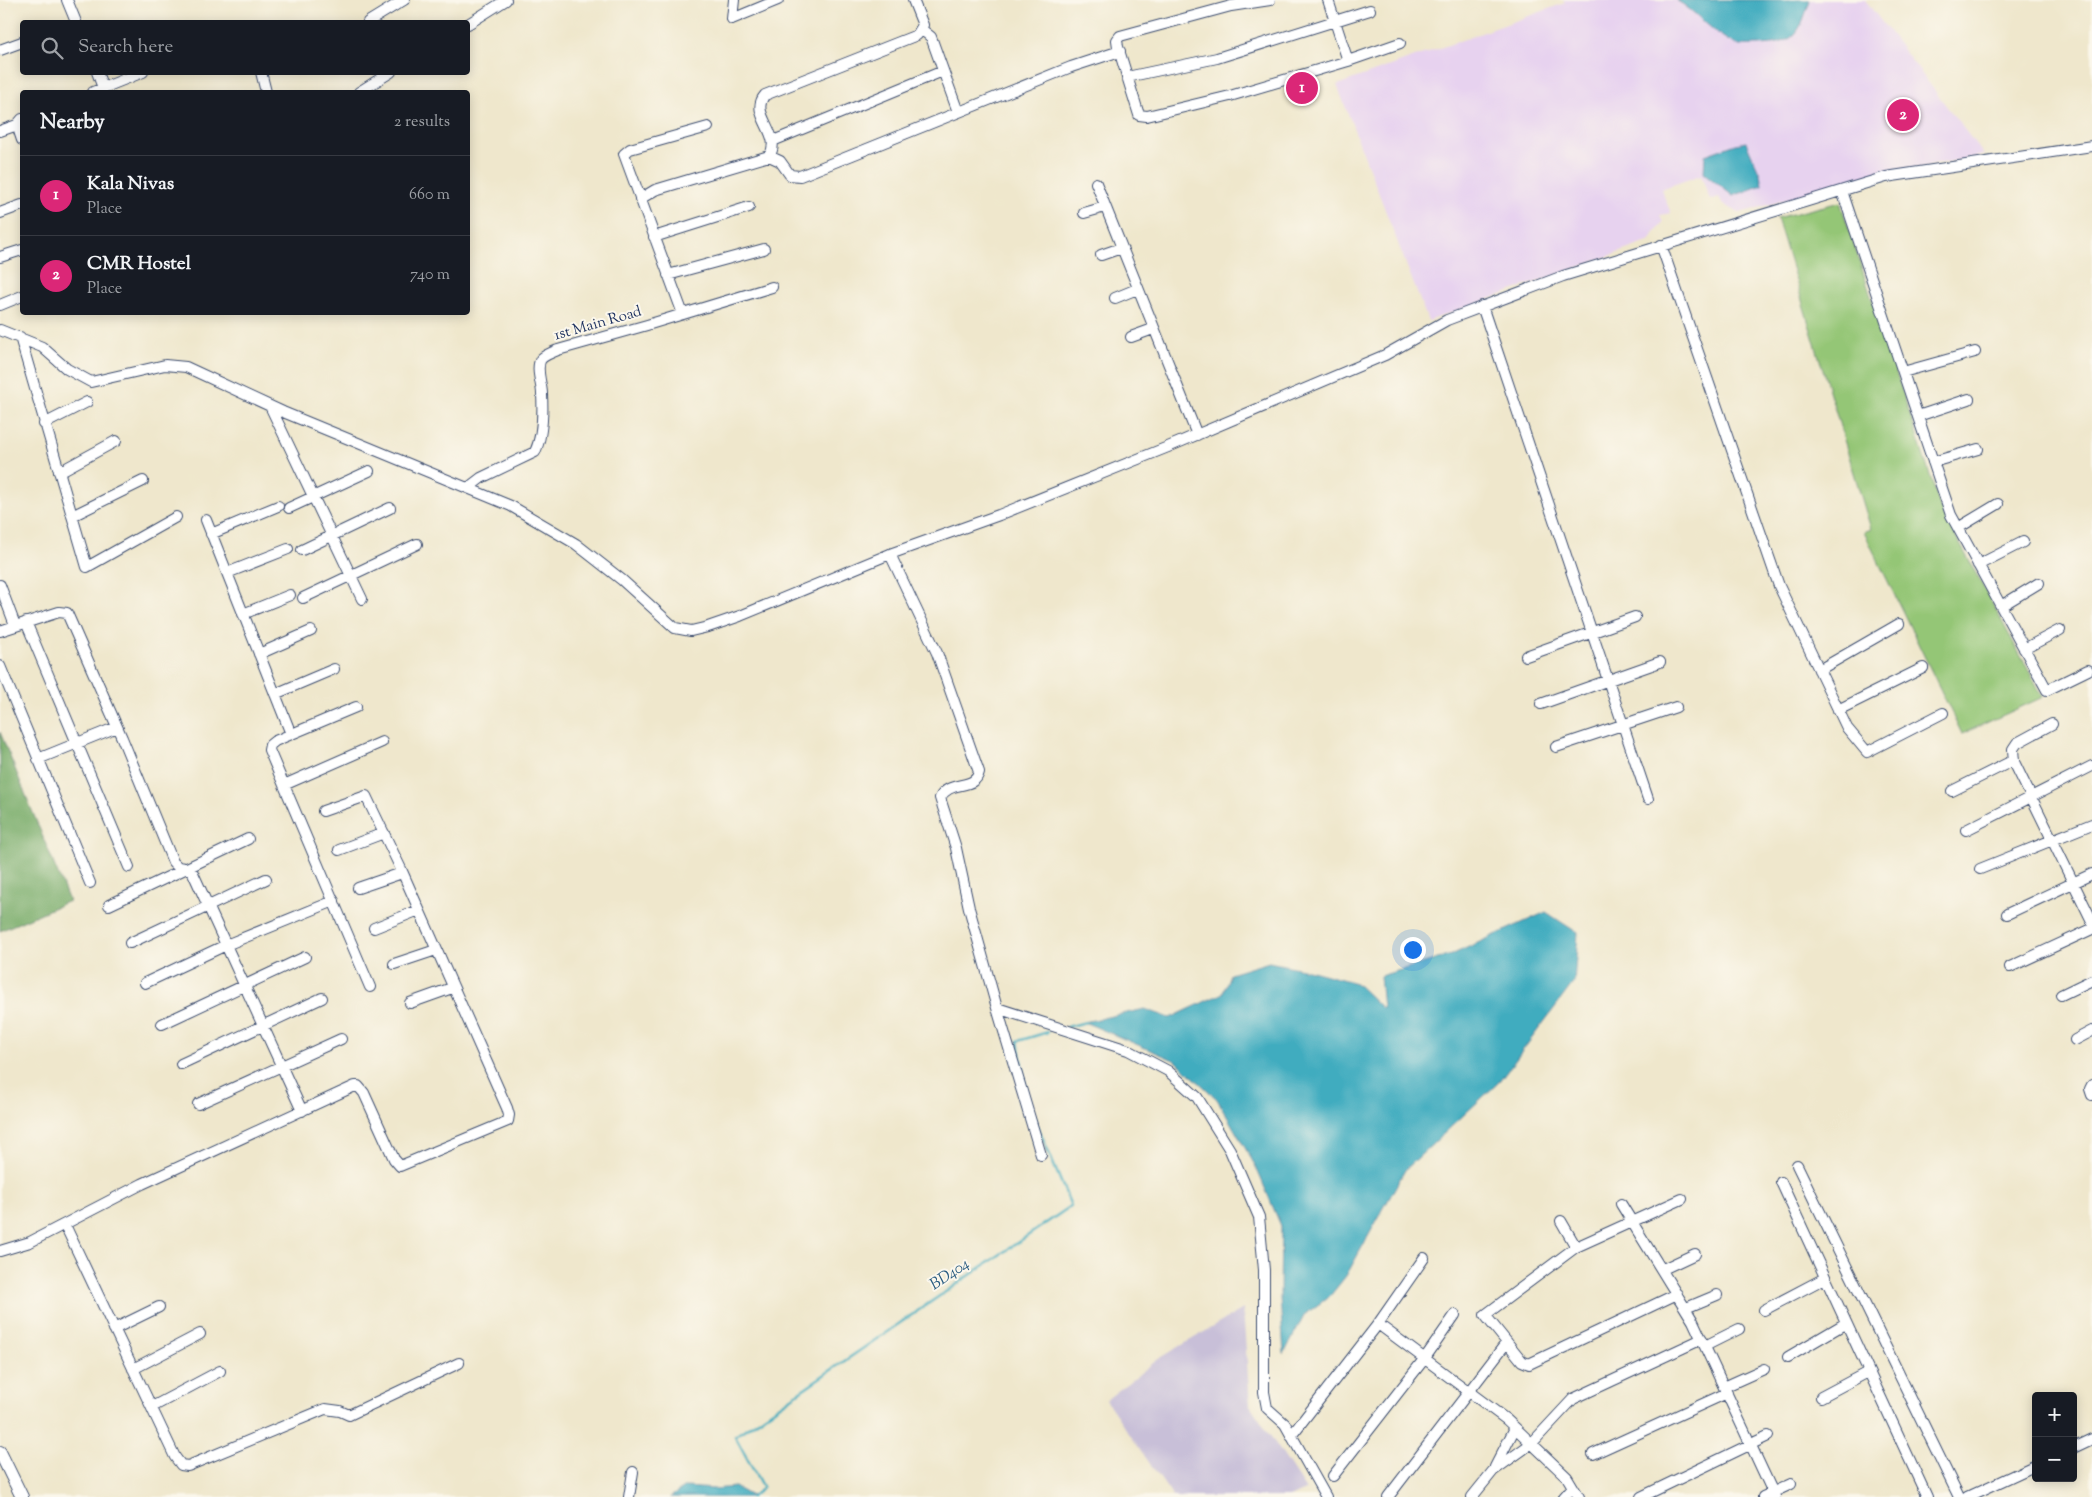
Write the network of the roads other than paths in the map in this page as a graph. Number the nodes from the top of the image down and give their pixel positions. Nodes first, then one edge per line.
1 (67, 0) edge
2 (404, 0) edge
3 (734, 0) edge
4 (778, 0) edge
5 (913, 0) edge
6 (1270, 0) edge
7 (1328, 0) edge
8 (500, 2) edge
9 (1370, 10) dead end
10 (75, 20) edge
11 (371, 20) edge
12 (1335, 22) junction
13 (470, 23) edge
14 (921, 30) junction
15 (20, 43) edge
16 (1400, 43) dead end
17 (0, 50) edge
18 (1120, 51) junction
19 (1348, 61) junction
20 (943, 71) junction
21 (98, 75) edge
22 (136, 75) edge
23 (261, 75) edge
24 (386, 75) edge
25 (1127, 78) junction
26 (103, 88) junction
27 (98, 90) edge
28 (265, 90) edge
29 (362, 90) edge
30 (958, 112) junction
31 (20, 122) edge
32 (708, 127) dead end
33 (0, 131) edge
34 (773, 141) junction
35 (2092, 146) edge
36 (769, 156) junction
37 (1096, 183) dead end
38 (1842, 191) junction
39 (640, 199) junction
40 (20, 206) edge
41 (750, 207) dead end
42 (1105, 207) junction
43 (0, 213) edge
44 (1084, 214) dead end
45 (654, 237) junction
46 (1661, 245) junction
47 (1121, 248) junction
48 (764, 249) dead end
49 (20, 251) edge
50 (1101, 255) dead end
51 (0, 257) edge
52 (668, 275) junction
53 (772, 286) dead end
54 (1137, 289) junction
55 (20, 297) edge
56 (1115, 298) dead end
57 (0, 305) edge
58 (1482, 306) junction
59 (683, 314) junction
60 (1153, 329) junction
61 (0, 330) edge
62 (20, 337) junction
63 (1131, 337) dead end
64 (1975, 352) dead end
65 (1903, 372) junction
66 (1969, 399) dead end
67 (87, 402) dead end
68 (270, 406) junction
69 (1918, 416) junction
70 (44, 424) junction
71 (1197, 435) junction
72 (116, 441) dead end
73 (1978, 449) dead end
74 (1933, 462) junction
75 (369, 471) dead end
76 (59, 472) junction
77 (143, 480) dead end
78 (468, 488) junction
79 (314, 496) junction
80 (1998, 504) dead end
81 (278, 506) dead end
82 (289, 508) dead end
83 (390, 508) dead end
84 (72, 516) junction
85 (176, 517) dead end
86 (206, 520) dead end
87 (1958, 528) junction
88 (211, 534) junction
89 (332, 535) junction
90 (2023, 542) dead end
91 (416, 544) dead end
92 (288, 549) dead end
93 (302, 550) dead end
94 (890, 554) junction
95 (1978, 565) junction
96 (227, 573) junction
97 (351, 575) junction
98 (2039, 583) dead end
99 (0, 585) edge
100 (290, 595) dead end
101 (303, 598) dead end
102 (362, 599) dead end
103 (2001, 606) junction
104 (243, 614) junction
105 (1635, 617) dead end
106 (26, 622) junction
107 (1899, 624) dead end
108 (15, 625) junction
109 (2060, 630) dead end
110 (0, 631) edge
111 (311, 631) dead end
112 (1592, 632) junction
113 (2024, 649) junction
114 (259, 654) junction
115 (1526, 656) dead end
116 (1660, 662) dead end
117 (0, 666) edge
118 (1923, 668) dead end
119 (334, 669) dead end
120 (1819, 670) junction
121 (2088, 670) dead end
122 (1608, 680) junction
123 (275, 694) junction
124 (1541, 704) dead end
125 (356, 707) dead end
126 (1676, 707) dead end
127 (1838, 710) junction
128 (1943, 713) dead end
129 (2052, 724) dead end
130 (1623, 725) junction
131 (117, 727) junction
132 (291, 734) junction
133 (382, 742) dead end
134 (77, 743) junction
135 (1556, 747) dead end
136 (38, 759) junction
137 (2014, 760) junction
138 (2092, 766) edge
139 (284, 785) junction
140 (1952, 791) dead end
141 (2030, 797) junction
142 (1648, 799) dead end
143 (323, 810) dead end
144 (2092, 824) edge
145 (1966, 830) dead end
146 (384, 834) junction
147 (248, 839) dead end
148 (2051, 840) junction
149 (339, 850) dead end
150 (129, 867) dead end
151 (187, 868) junction
152 (1980, 870) dead end
153 (402, 872) junction
154 (2092, 874) edge
155 (266, 879) dead end
156 (90, 883) dead end
157 (2074, 883) junction
158 (358, 888) dead end
159 (334, 901) junction
160 (108, 905) dead end
161 (208, 906) junction
162 (419, 910) junction
163 (2007, 914) dead end
164 (2092, 921) edge
165 (374, 928) dead end
166 (2092, 929) edge
167 (130, 943) dead end
168 (226, 945) junction
169 (436, 950) junction
170 (305, 957) dead end
171 (394, 964) dead end
172 (2010, 967) dead end
173 (2092, 980) edge
174 (145, 983) dead end
175 (244, 986) junction
176 (370, 987) dead end
177 (452, 988) junction
178 (2061, 995) dead end
179 (322, 998) dead end
180 (410, 1004) dead end
181 (997, 1008) junction
182 (162, 1024) dead end
183 (262, 1026) junction
184 (2092, 1032) edge
185 (340, 1039) dead end
186 (2075, 1040) dead end
187 (181, 1064) dead end
188 (280, 1067) junction
189 (2092, 1085) edge
190 (2092, 1095) edge
191 (198, 1104) dead end
192 (302, 1111) junction
193 (1041, 1155) dead end
194 (1797, 1165) dead end
195 (1781, 1182) dead end
196 (1682, 1198) dead end
197 (1621, 1204) dead end
198 (1561, 1221) dead end
199 (1631, 1222) junction
200 (65, 1224) junction
201 (1576, 1247) junction
202 (0, 1251) edge
203 (1695, 1254) dead end
204 (1424, 1258) dead end
205 (1663, 1269) junction
206 (1825, 1278) junction
207 (1677, 1294) junction
208 (1717, 1295) dead end
209 (159, 1307) dead end
210 (1686, 1308) junction
211 (1764, 1310) dead end
212 (1455, 1315) dead end
213 (1846, 1323) junction
214 (1378, 1324) junction
215 (1739, 1329) dead end
216 (114, 1330) junction
217 (200, 1334) dead end
218 (1508, 1342) junction
219 (1703, 1342) junction
220 (1788, 1357) dead end
221 (1425, 1358) junction
222 (460, 1363) dead end
223 (133, 1369) junction
224 (1764, 1369) dead end
225 (220, 1371) dead end
226 (1868, 1372) junction
227 (1725, 1390) junction
228 (1469, 1391) junction
229 (1821, 1397) dead end
230 (152, 1407) junction
231 (1515, 1428) junction
232 (1291, 1436) junction
233 (1768, 1436) dead end
234 (2092, 1439) edge
235 (1532, 1443) junction
236 (1750, 1444) junction
237 (2077, 1446) edge
238 (0, 1452) edge
239 (1593, 1454) dead end
240 (0, 1466) edge
241 (2032, 1467) edge
242 (1493, 1471) junction
243 (633, 1472) dead end
244 (1333, 1476) dead end
245 (1791, 1484) dead end
246 (1573, 1487) junction
247 (1770, 1495) edge
248 (14, 1497) edge
249 (22, 1497) edge
250 (629, 1497) edge
251 (1326, 1497) edge
252 (1388, 1497) edge
253 (1472, 1497) edge
254 (1564, 1497) edge
255 (1579, 1497) edge
256 (1640, 1497) edge
257 (1927, 1497) edge
258 (1959, 1497) edge
259 (1968, 1497) edge

1 - 10 street
2 - 11 street
3 - 4 street
5 - 14 street
6 - 18 street
7 - 12 street
8 - 13 street
9 - 12 street
12 - 19 street
12 - 25 street
14 - 20 street
14 - 34 street
15 - 17 street
16 - 19 street
18 - 25 street
18 - 30 street
19 - 25 street
20 - 30 street
20 - 34 street
21 - 26 street
22 - 26 street
23 - 28 street
24 - 29 street
26 - 27 street
30 - 36 street
31 - 33 street
32 - 39 street
34 - 36 street
35 - 38 street
36 - 39 street
37 - 42 street
38 - 46 street
38 - 65 street
39 - 45 street
40 - 43 street
41 - 45 street
42 - 44 street
42 - 47 street
45 - 52 street
46 - 58 street
46 - 120 street
47 - 50 street
47 - 54 street
48 - 52 street
49 - 51 street
52 - 59 street
53 - 59 street, 1st Main Road
54 - 56 street
54 - 60 street
55 - 57 street
58 - 71 street
58 - 112 street
59 - 78 street, 1st Main Road
60 - 63 street
60 - 71 street
61 - 62 street
62 - 68 street
62 - 70 street
64 - 65 street
65 - 69 street
66 - 69 street
67 - 70 street
68 - 78 street
68 - 79 street
69 - 74 street
70 - 76 street
71 - 94 street
72 - 76 street
73 - 74 street
74 - 87 street
75 - 79 street
76 - 84 street
77 - 84 street
78 - 94 street
79 - 82 street
79 - 89 street
80 - 87 street
81 - 88 street
83 - 89 street
84 - 85 street
86 - 88 street
87 - 95 street
88 - 96 street
89 - 93 street
89 - 97 street
90 - 95 street
91 - 97 street
92 - 96 street
94 - 181 street
95 - 103 street
96 - 104 street
97 - 101 street
97 - 102 street
98 - 103 street
99 - 108 street
100 - 104 street
103 - 113 street
104 - 114 street
105 - 112 street
106 - 108 street
106 - 131 street
106 - 134 street
107 - 120 street
108 - 110 street
109 - 113 street
111 - 114 street
112 - 115 street
112 - 122 street
113 - 121 street
114 - 123 street
116 - 122 street
117 - 136 street
118 - 127 street
119 - 123 street
120 - 127 street
122 - 124 street
122 - 130 street
123 - 132 street
125 - 132 street
126 - 130 street
127 - 128 street
129 - 137 street
130 - 135 street
130 - 142 street
131 - 134 street
131 - 151 street
132 - 139 street
133 - 139 street
134 - 136 street
134 - 150 street
136 - 156 street
137 - 140 street
137 - 141 street
138 - 141 street
139 - 159 street
141 - 145 street
141 - 148 street
143 - 146 street
144 - 148 street
146 - 149 street
146 - 153 street
147 - 151 street
148 - 152 street
148 - 157 street
151 - 160 street
151 - 161 street
153 - 158 street
153 - 162 street
154 - 157 street
155 - 161 street
157 - 163 street
157 - 164 street
159 - 168 street
159 - 176 street
161 - 167 street
161 - 168 street
162 - 165 street
162 - 169 street
166 - 172 street
168 - 174 street
168 - 175 street
169 - 171 street
169 - 177 street
170 - 175 street
173 - 178 street
175 - 182 street
175 - 183 street
177 - 180 street
177 - 192 street
179 - 183 street
181 - 193 street
181 - 232 street
183 - 187 street
183 - 188 street
184 - 186 street
185 - 188 street
188 - 191 street
188 - 192 street
189 - 190 street
192 - 200 street
194 - 258 street
195 - 206 street
196 - 199 street
197 - 199 street
198 - 201 street
199 - 201 street
199 - 205 street
200 - 202 street
200 - 216 street
201 - 218 street
203 - 205 street
204 - 214 street
205 - 207 street
206 - 211 street
206 - 213 street
207 - 210 street
207 - 218 street
208 - 210 street
209 - 216 street
210 - 219 street
212 - 221 street
213 - 220 street
213 - 226 street
214 - 221 street
214 - 232 street
215 - 219 street
216 - 223 street
217 - 223 street
218 - 228 street
219 - 227 street
219 - 235 street
221 - 228 street
221 - 244 street
222 - 230 street
223 - 230 street
224 - 227 street
225 - 230 street
226 - 229 street
226 - 257 street
227 - 236 street
227 - 239 street
228 - 231 street
228 - 252 street
231 - 235 street
231 - 242 street
232 - 251 street
233 - 236 street
234 - 237 street
235 - 242 street
235 - 246 street
236 - 247 street
236 - 256 street
238 - 249 main road
240 - 248 main road
241 - 259 street
242 - 253 street
243 - 250 street
245 - 247 street
246 - 254 street
246 - 255 street

